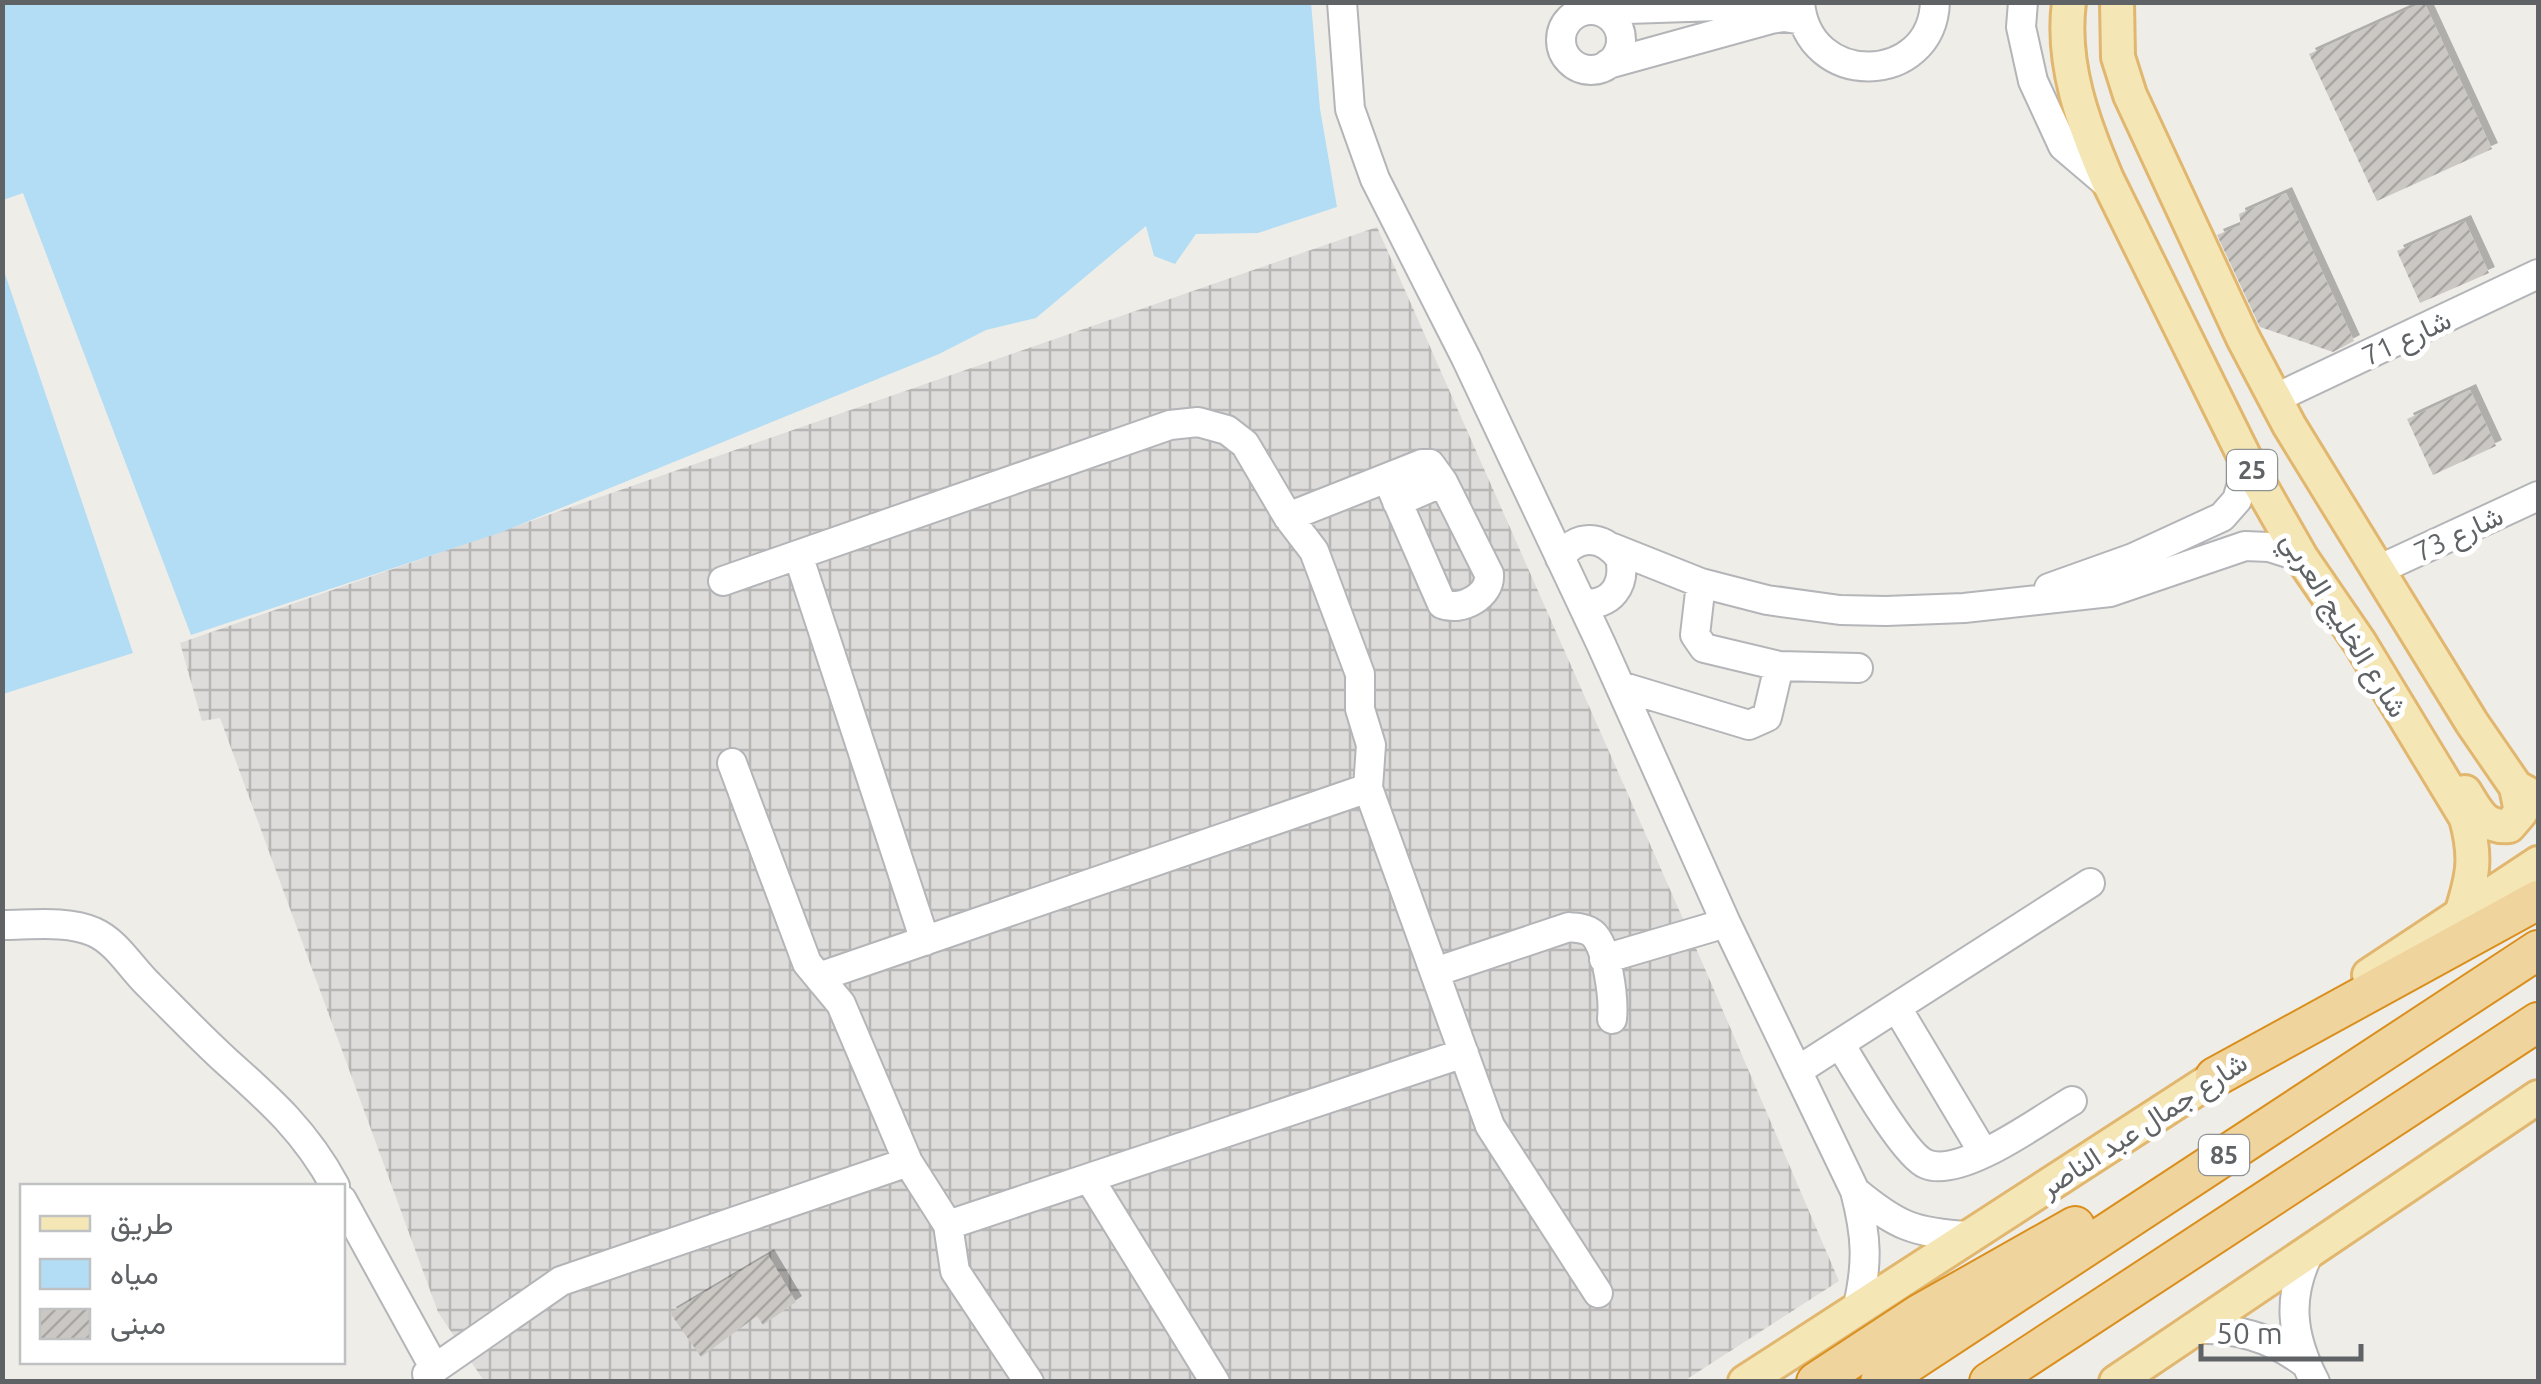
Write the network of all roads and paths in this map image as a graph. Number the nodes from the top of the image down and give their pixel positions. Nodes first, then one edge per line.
1 (1342, 2) edge
2 (2023, 2) edge
3 (2069, 2) edge
4 (2118, 2) edge
5 (1937, 6) edge
6 (1796, 8) edge
7 (1596, 10) junction
8 (1608, 64) junction
9 (2111, 187) junction
10 (2538, 274) edge
11 (2282, 412) junction
12 (2244, 456) junction
13 (1392, 490) junction
14 (2538, 496) edge
15 (1288, 517) junction
16 (2222, 518) junction
17 (1613, 548) junction
18 (2235, 548) junction
19 (798, 555) junction
20 (1560, 558) junction
21 (2301, 558) junction
22 (1660, 566) junction
23 (2378, 570) junction
24 (723, 581) dead end
25 (1701, 582) junction
26 (1617, 589) junction
27 (1582, 603) junction
28 (1992, 606) junction
29 (2360, 643) junction
30 (1601, 644) junction
31 (1779, 666) junction
32 (1858, 668) dead end
33 (1620, 686) junction
34 (732, 763) dead end
35 (1368, 788) junction
36 (2528, 793) edge
37 (2538, 863) edge
38 (2090, 883) dead end
39 (2538, 900) edge
40 (2460, 914) junction
41 (1726, 922) junction
42 (2, 925) edge
43 (925, 941) junction
44 (2538, 950) edge
45 (1604, 960) junction
46 (1435, 972) junction
47 (819, 977) junction
48 (1896, 1008) junction
49 (1612, 1019) dead end
50 (2538, 1022) edge
51 (1840, 1044) junction
52 (1464, 1052) junction
53 (1797, 1071) junction
54 (2215, 1077) junction
55 (2324, 1089) junction
56 (2538, 1097) edge
57 (2072, 1101) dead end
58 (1984, 1152) junction
59 (908, 1162) junction
60 (1088, 1178) junction
61 (334, 1184) edge
62 (1855, 1191) junction
63 (345, 1205) edge
64 (948, 1225) junction
65 (1969, 1236) junction
66 (2311, 1249) junction
67 (1598, 1293) dead end
68 (1858, 1310) junction
69 (2191, 1329) junction
70 (1895, 1371) edge
71 (2310, 1373) edge
72 (441, 1374) edge
73 (1030, 1382) edge
74 (1214, 1382) edge
75 (1746, 1382) edge
76 (1816, 1382) edge
77 (1989, 1382) edge
78 (2116, 1382) edge

1 - 20 street
2 - 9 street
3 - 9 main road, شارع الخليج العربي / 25
4 - 11 main road, شارع الخليج العربي / 25
5 - 6 street
6 - 7 street
6 - 8 street
7 - 8 street
7 - 8 street
9 - 12 main road, شارع الخليج العربي / 25
10 - 11 street, شارع 71
11 - 12 main road
11 - 23 main road, شارع الخليج العربي / 25
12 - 16 street
12 - 21 main road, شارع الخليج العربي / 25
13 - 13 street
13 - 15 street
14 - 23 street, شارع 73
15 - 19 street
15 - 35 street
16 - 18 street
16 - 28 street
17 - 20 street
17 - 22 street
17 - 26 street
18 - 21 street
18 - 28 street
19 - 24 street
19 - 43 street
20 - 27 street
21 - 29 main road, شارع الخليج العربي / 25
22 - 25 street
22 - 26 street
23 - 36 main road, شارع الخليج العربي / 25
25 - 28 street
25 - 31 street
26 - 27 street
26 - 30 street
27 - 30 street
29 - 36 main road
29 - 40 main road, شارع الخليج العربي / 25
30 - 33 street
31 - 32 street
31 - 33 street
33 - 41 street
34 - 47 street
35 - 43 street
35 - 46 street
37 - 40 main road, شارع جمال عبد الناصر
38 - 48 street
39 - 54 highway
40 - 54 main road, شارع جمال عبد الناصر
41 - 45 street
41 - 53 street
42 - 61 street
43 - 47 street
44 - 55 highway, 85
45 - 46 street
45 - 49 street
46 - 52 street
47 - 59 street
48 - 51 street
48 - 58 street
50 - 77 highway, 85
51 - 53 street
51 - 58 street
52 - 60 street
52 - 67 street
53 - 62 street
54 - 65 main road, شارع جمال عبد الناصر
55 - 70 highway, 85
55 - 76 highway
56 - 66 main road
57 - 58 street
59 - 64 street
59 - 72 street
60 - 64 street
60 - 74 street
62 - 65 street
62 - 68 street
63 - 72 street
64 - 73 street
65 - 68 main road, شارع جمال عبد الناصر
66 - 69 main road
66 - 71 street
68 - 75 main road, شارع جمال عبد الناصر
69 - 71 street
69 - 78 main road

